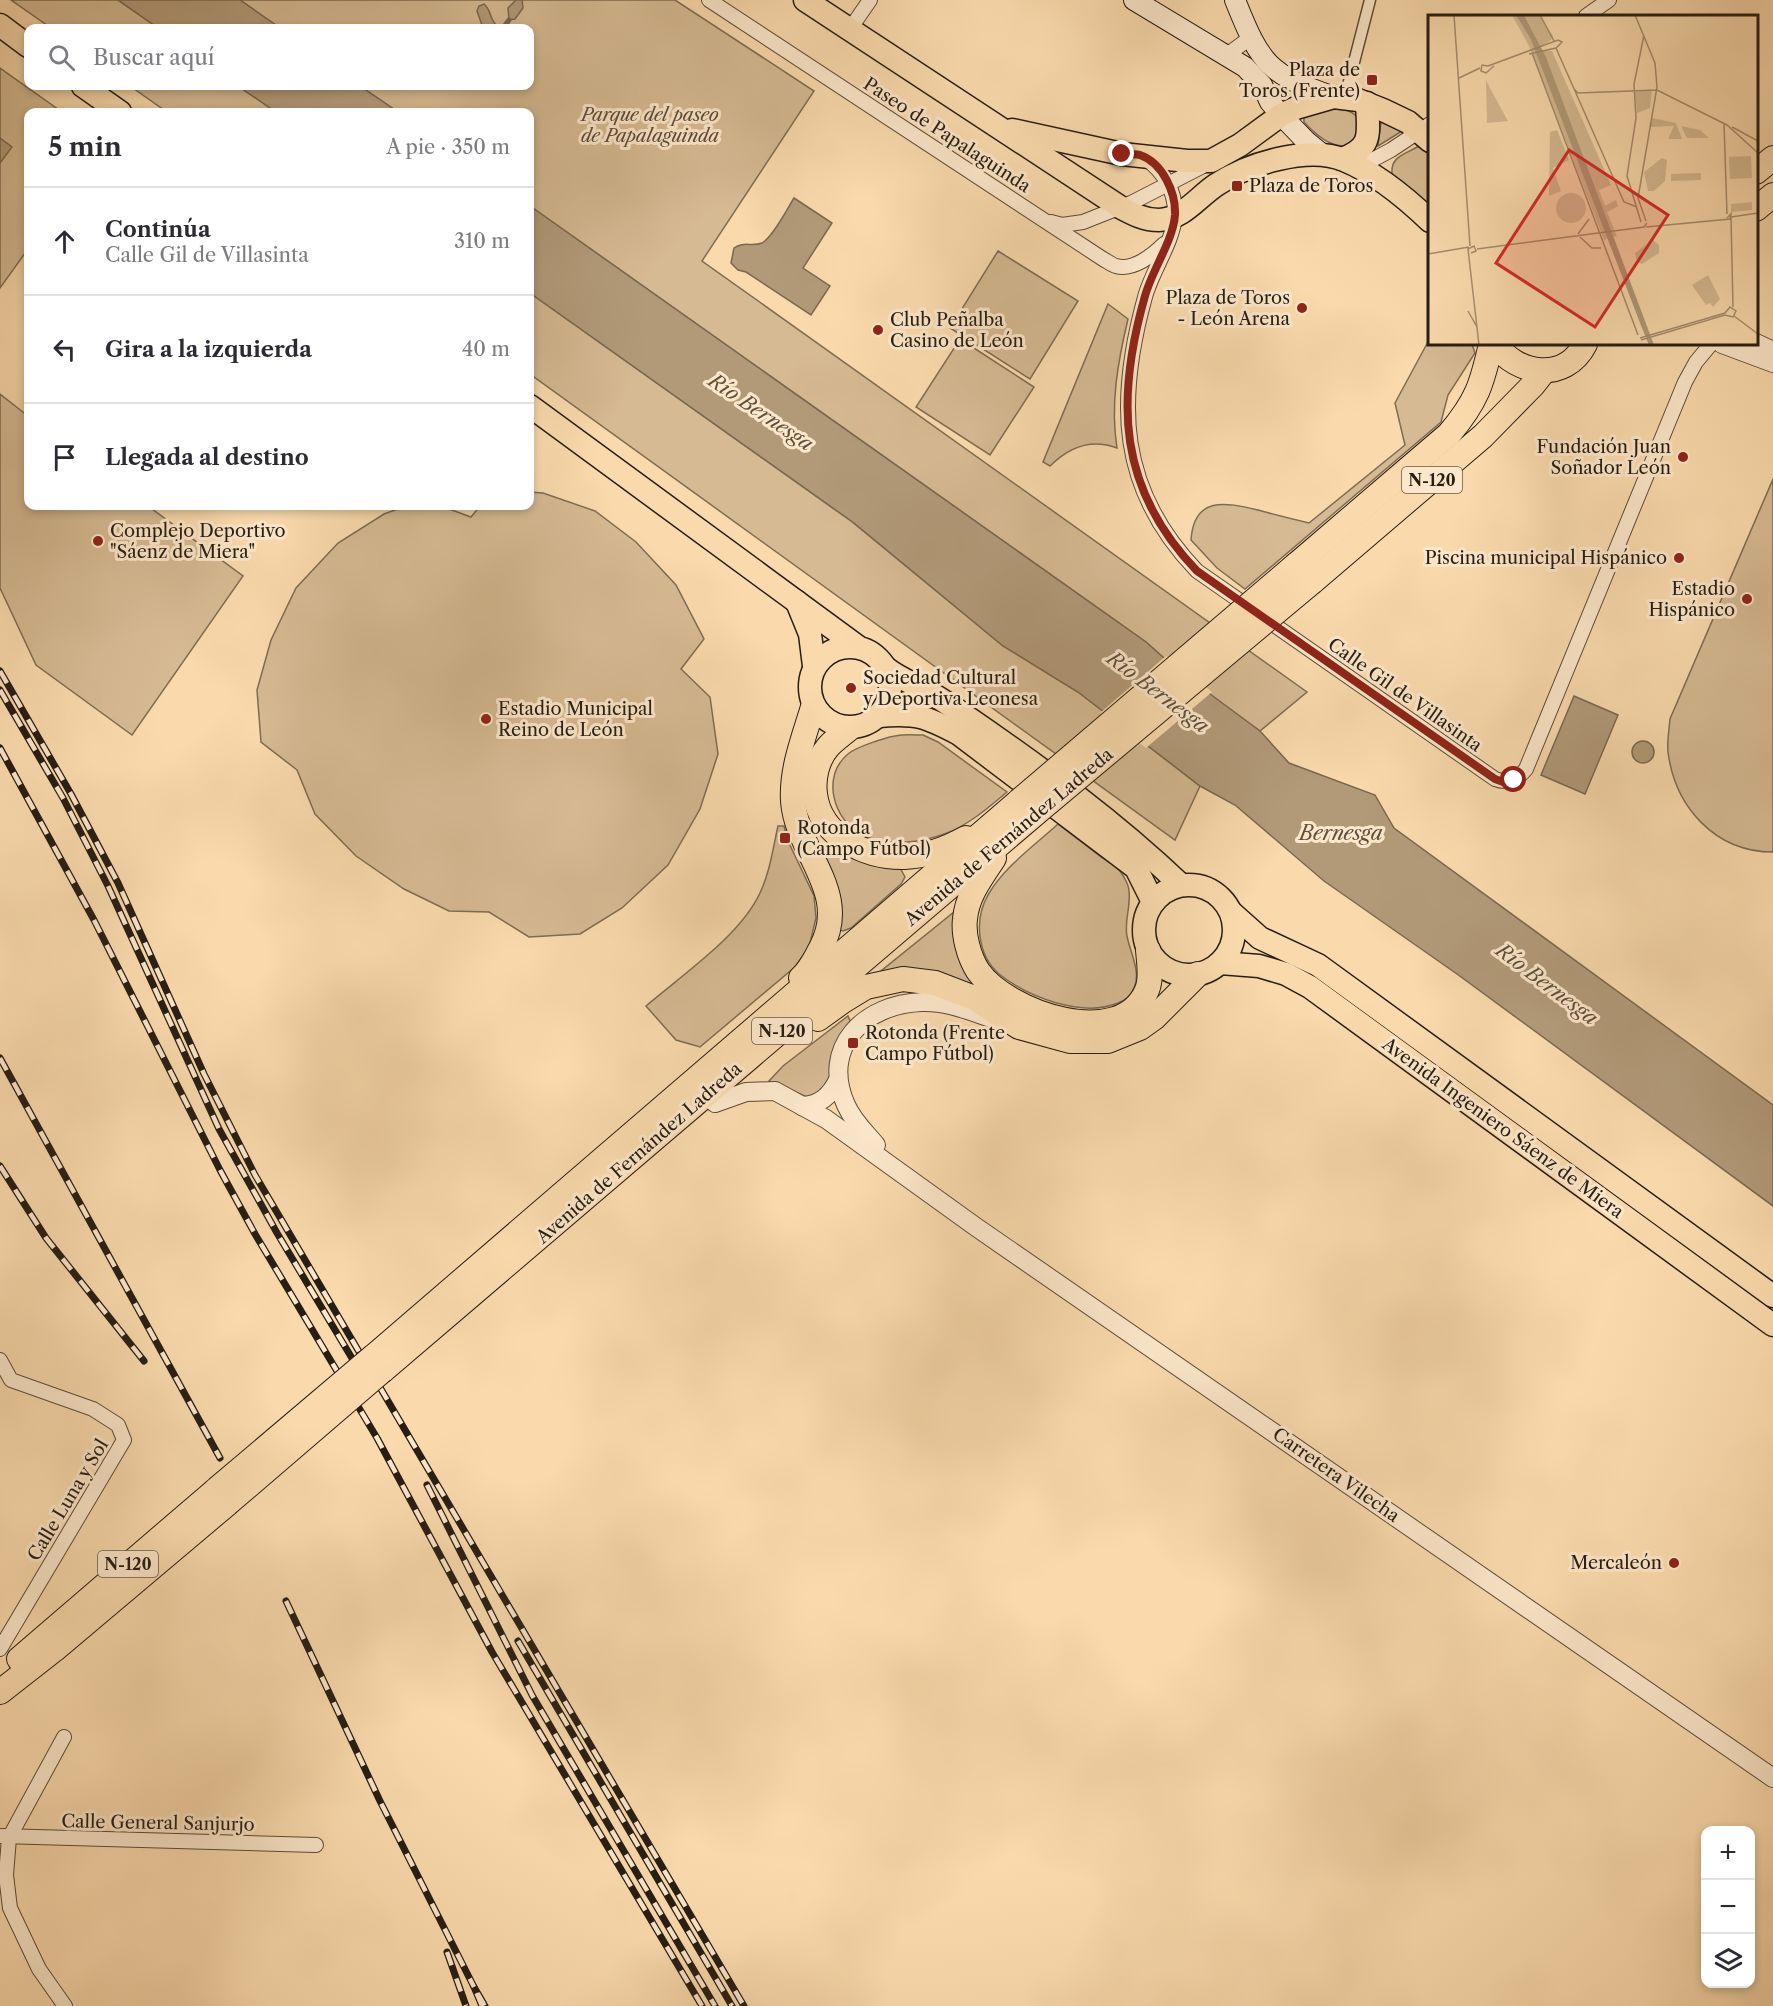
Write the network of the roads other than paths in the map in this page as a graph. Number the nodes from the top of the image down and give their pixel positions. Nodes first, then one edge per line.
1 (710, 0) edge
2 (805, 0) edge
3 (870, 0) edge
4 (1134, 0) edge
5 (1235, 0) edge
6 (1370, 0) edge
7 (1609, 0) edge
8 (1587, 15) edge
9 (0, 25) edge
10 (850, 29) junction
11 (1250, 38) junction
12 (24, 43) edge
13 (1227, 55) junction
14 (89, 90) edge
15 (1339, 97) junction
16 (1367, 103) junction
17 (114, 108) edge
18 (1275, 108) junction
19 (999, 127) junction
20 (1426, 132) edge
21 (1141, 155) junction
22 (1773, 158) edge
23 (1341, 160) junction
24 (1211, 161) junction
25 (1758, 170) edge
26 (1168, 183) junction
27 (1773, 195) edge
28 (1120, 207) junction
29 (1758, 207) edge
30 (1175, 217) junction
31 (1428, 219) edge
32 (1046, 221) junction
33 (1167, 240) junction
34 (1758, 344) edge
35 (1493, 345) edge
36 (1494, 345) edge
37 (1587, 345) edge
38 (1710, 345) edge
39 (1725, 345) edge
40 (1749, 345) edge
41 (1773, 353) edge
42 (1773, 363) edge
43 (1544, 371) junction
44 (534, 409) edge
45 (1304, 573) junction
46 (796, 601) junction
47 (857, 646) junction
48 (814, 666) junction
49 (886, 668) junction
50 (813, 707) junction
51 (879, 716) junction
52 (849, 729) junction
53 (1000, 830) junction
54 (1181, 885) junction
55 (1153, 902) junction
56 (1232, 913) junction
57 (1148, 950) junction
58 (1220, 963) junction
59 (1198, 974) junction
60 (1019, 1027) junction
61 (838, 1080) junction
62 (694, 1082) junction
63 (715, 1103) junction
64 (802, 1106) junction
65 (900, 1171) junction
66 (557, 1223) junction
67 (1773, 1296) edge
68 (1773, 1325) edge
69 (0, 1360) edge
70 (378, 1364) junction
71 (48, 1644) junction
72 (0, 1650) edge
73 (0, 1669) edge
74 (0, 1677) edge
75 (0, 1692) edge
76 (0, 1704) edge
77 (64, 1737) dead end
78 (1773, 1778) edge
79 (5, 1837) edge
80 (316, 1845) dead end
81 (64, 2006) edge

1 - 32 street, Paseo de Papalaguinda
2 - 10 main road
3 - 10 street
4 - 13 main road
5 - 11 main road
6 - 15 street
7 - 8 street
9 - 12 main road
10 - 19 main road
11 - 13 street
11 - 15 main road
13 - 18 main road
14 - 17 main road
15 - 16 main road
15 - 18 main road
16 - 20 main road
16 - 23 main road
18 - 23 main road
18 - 24 main road
19 - 21 main road
19 - 28 main road
20 - 23 street
21 - 24 main road
21 - 26 street
22 - 25 highway
23 - 30 main road
23 - 31 main road
24 - 26 street
26 - 28 street
26 - 30 street
27 - 29 highway
28 - 30 main road
28 - 32 street
30 - 33 street, Calle Gil de Villasinta
32 - 33 street, Paseo de Papalaguinda
33 - 38 street, Calle Gil de Villasinta
34 - 41 street
35 - 45 highway, Avenida de Fernández Ladreda / N-120
36 - 43 highway, N-120
37 - 43 highway, N-120
39 - 42 street
40 - 41 street
43 - 45 highway, Avenida de Fernández Ladreda / N-120
44 - 46 main road
45 - 53 highway, Avenida de Fernández Ladreda / N-120, bridge
46 - 47 main road
46 - 48 main road
47 - 48 main road
47 - 49 main road
48 - 50 main road
49 - 51 main road
49 - 54 main road
50 - 52 main road
50 - 62 highway
51 - 52 main road
51 - 55 main road
52 - 53 highway
53 - 57 highway
53 - 62 highway, Avenida de Fernández Ladreda / N-120
53 - 66 highway, Avenida de Fernández Ladreda / N-120
54 - 55 main road
54 - 56 main road
55 - 57 main road
56 - 58 main road
56 - 67 main road, Avenida Ingeniero Sáenz de Miera
57 - 59 main road
58 - 59 main road
58 - 68 main road, Avenida Ingeniero Sáenz de Miera
59 - 60 highway
60 - 61 street
60 - 63 highway
61 - 64 street
61 - 65 street
62 - 70 highway, Avenida de Fernández Ladreda / N-120
63 - 64 street
63 - 66 highway
64 - 65 street
65 - 78 street, Carretera Vilecha
66 - 70 highway, Avenida de Fernández Ladreda / N-120
69 - 72 street, Calle Luna y Sol
70 - 71 highway, Avenida de Fernández Ladreda / N-120, bridge
71 - 73 highway
71 - 74 highway, Avenida de Fernández Ladreda / N-120
71 - 75 highway, Avenida de Fernández Ladreda / N-120
71 - 76 highway
77 - 79 street
79 - 80 street, Calle General Sanjurjo
79 - 81 street

